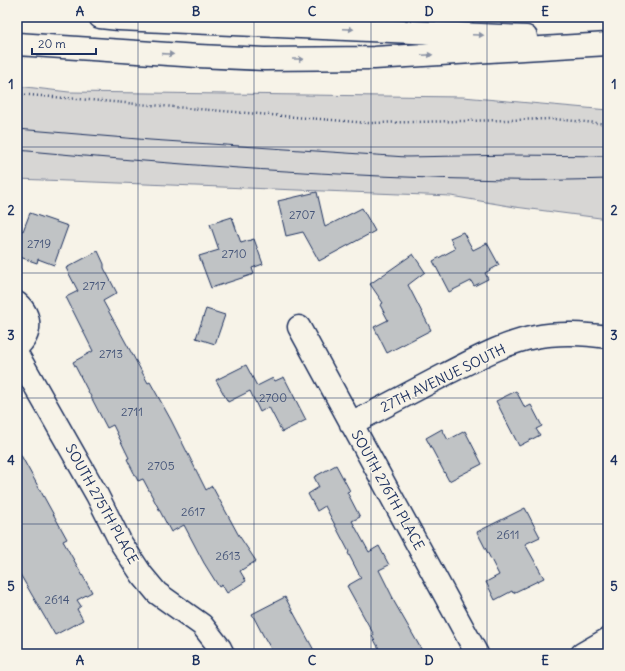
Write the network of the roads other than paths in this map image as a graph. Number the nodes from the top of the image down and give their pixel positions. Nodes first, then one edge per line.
1 (100, 17) edge
2 (608, 40) edge
3 (17, 44) edge
4 (608, 44) edge
5 (17, 303) edge
6 (299, 326) dead end
7 (608, 337) edge
8 (17, 347) edge
9 (17, 354) edge
10 (351, 424) junction
11 (608, 639) edge
12 (224, 654) edge
13 (477, 654) edge
14 (582, 654) edge

1 -> 2 main road
3 -> 4 main road
5 - 8 main road
6 - 10 main road, SOUTH 276TH PLACE
7 - 10 main road, 27TH AVENUE SOUTH
9 - 12 main road, SOUTH 275TH PLACE
10 - 13 main road, SOUTH 276TH PLACE
11 - 14 main road

